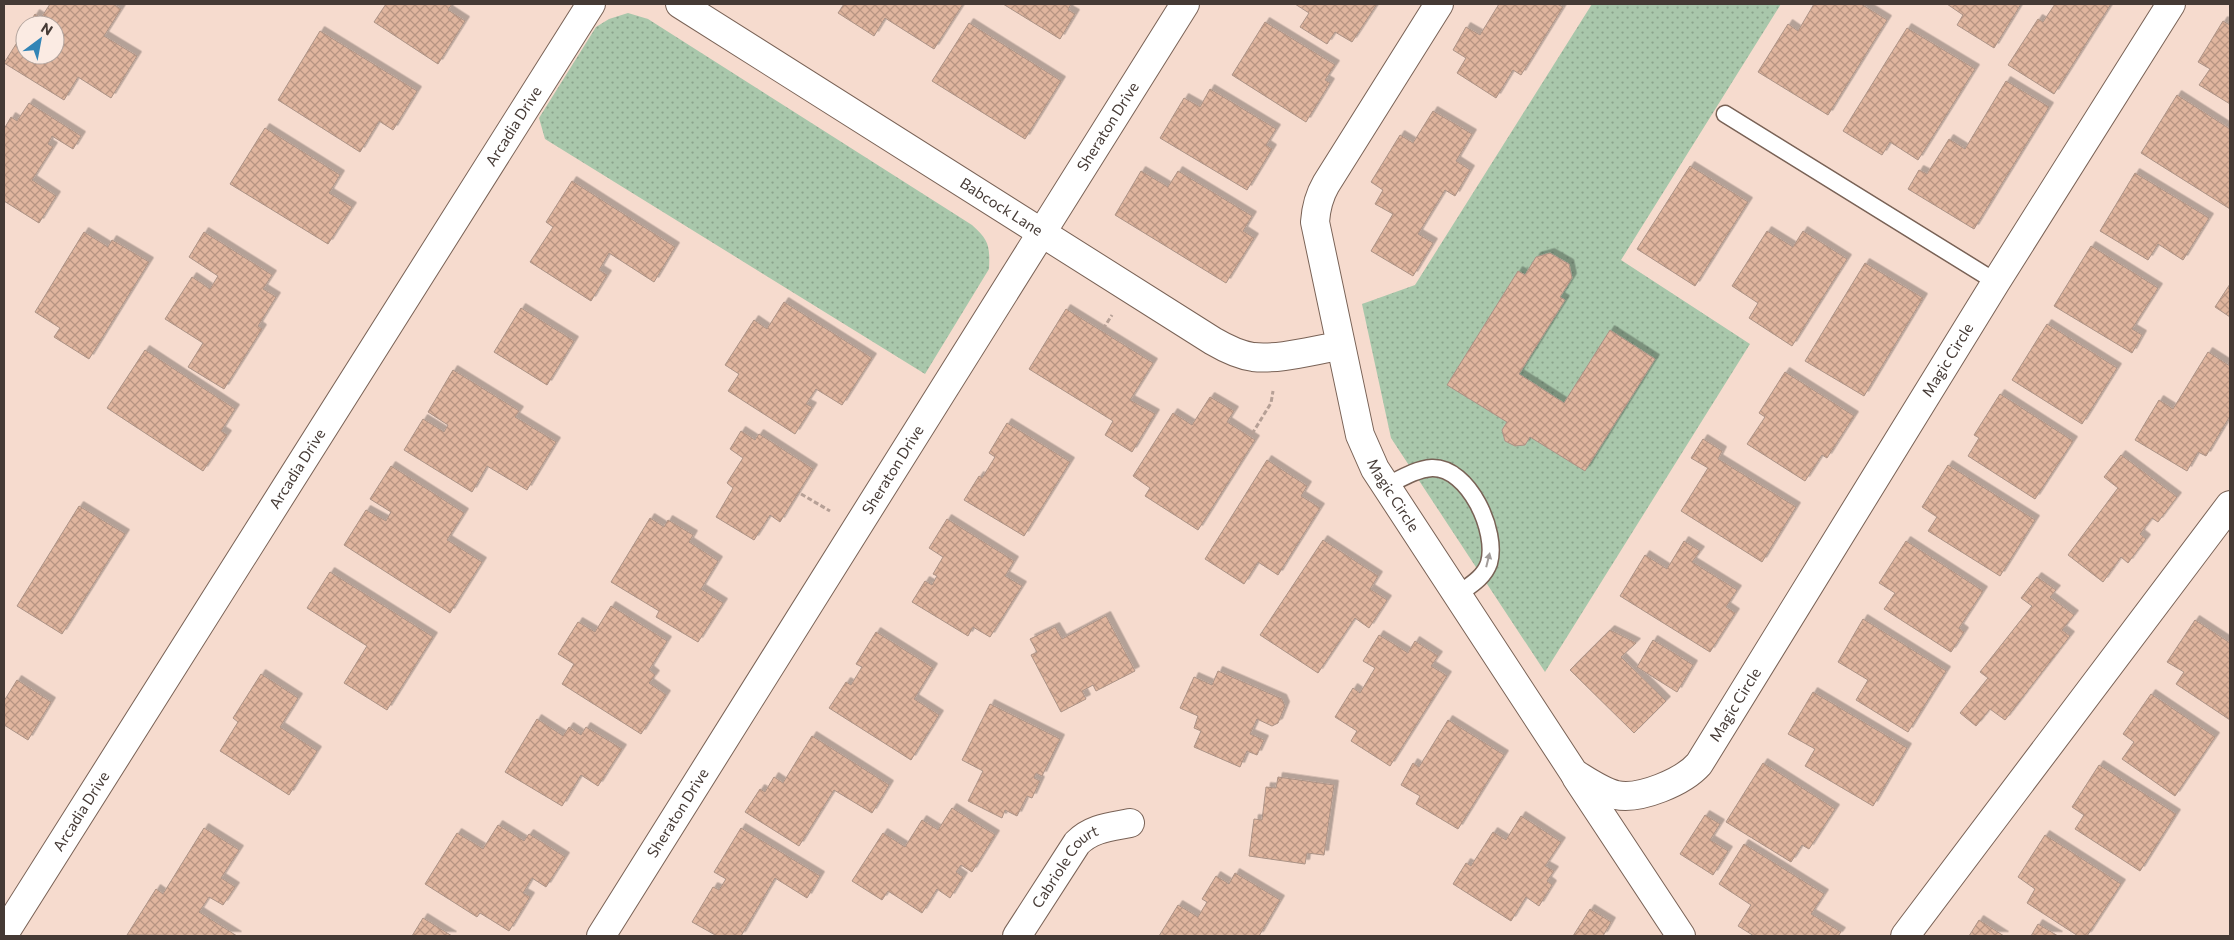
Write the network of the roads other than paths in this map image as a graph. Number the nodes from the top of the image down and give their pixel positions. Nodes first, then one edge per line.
1 (591, 4) edge
2 (680, 4) edge
3 (1185, 4) edge
4 (1439, 4) edge
5 (2171, 4) edge
6 (1724, 114) dead end
7 (1041, 232) junction
8 (1996, 282) junction
9 (1340, 346) junction
10 (1386, 486) junction
11 (2230, 505) edge
12 (1457, 595) junction
13 (1574, 773) junction
14 (1130, 823) dead end
15 (4, 934) edge
16 (601, 936) edge
17 (1018, 936) edge
18 (1681, 936) edge
19 (1906, 936) edge

1 - 15 street, Arcadia Drive
2 - 7 street, Babcock Lane
3 - 7 street, Sheraton Drive
4 - 9 street, Magic Circle
5 - 8 street, Magic Circle
6 - 8 lane
7 - 9 street, Babcock Lane
7 - 16 street, Sheraton Drive
8 - 13 street, Magic Circle
9 - 10 street, Magic Circle
10 - 12 street, Magic Circle
12 -> 10 lane
11 - 19 street
12 - 13 street, Magic Circle
13 - 18 street
14 - 17 street, Cabriole Court

